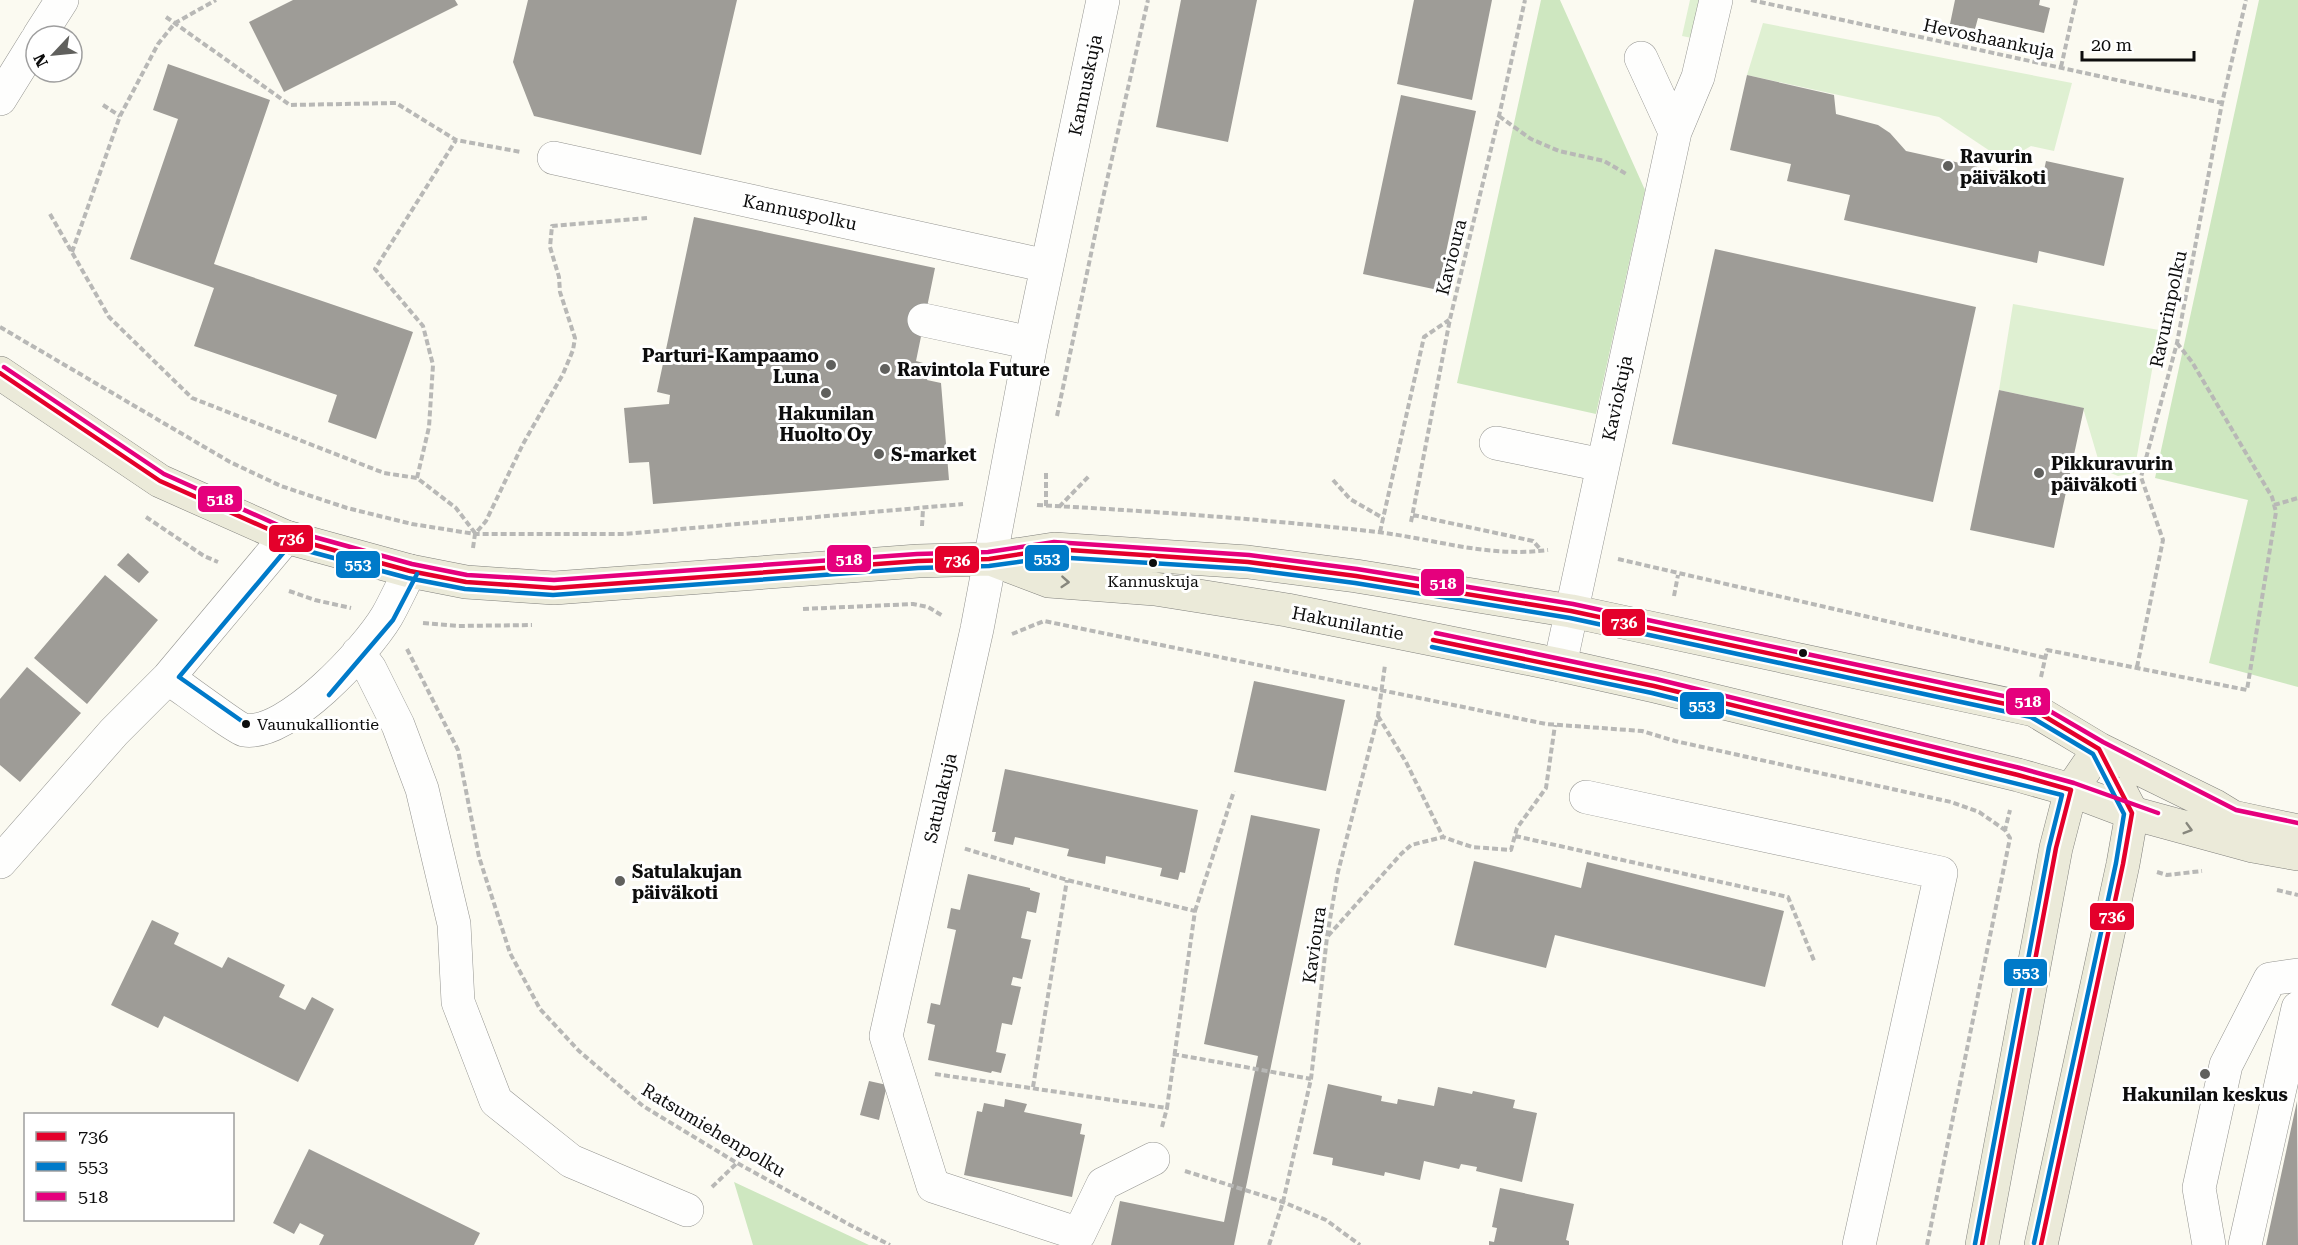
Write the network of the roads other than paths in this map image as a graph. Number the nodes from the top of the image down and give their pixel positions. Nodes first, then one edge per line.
1 (62, 0) edge
2 (1103, 0) edge
3 (1716, 0) edge
4 (47, 24) edge
5 (1641, 58) dead end
6 (24, 60) edge
7 (0, 99) edge
8 (1675, 132) junction
9 (554, 158) road end
10 (1047, 266) junction
11 (924, 320) dead end
12 (1031, 343) junction
13 (0, 373) edge
14 (1496, 443) dead end
15 (1602, 465) junction
16 (286, 537) junction
17 (989, 559) junction
18 (410, 571) junction
19 (1570, 611) junction
20 (358, 653) junction
21 (1560, 665) junction
22 (168, 678) junction
23 (2099, 749) junction
24 (2071, 790) junction
25 (1587, 796) dead end
26 (2132, 813) junction
27 (2298, 831) edge
28 (2298, 854) edge
29 (0, 862) edge
30 (2298, 975) edge
31 (2298, 1008) edge
32 (1153, 1159) road end
33 (687, 1210) dead end
34 (1859, 1245) edge
35 (1982, 1245) edge
36 (2042, 1245) edge
37 (2209, 1245) edge
38 (2245, 1245) edge

1 - 4 street
2 - 10 street, Kannuskuja
3 - 8 street, Kaviokuja
5 - 8 street
6 - 7 street
8 - 15 street, Kaviokuja
9 - 10 street, Kannuspolku
10 - 12 street, Kannuskuja
11 - 12 street
12 - 17 street, Kannuskuja
13 - 16 main road, Hakunilantie
14 - 15 street
15 - 19 street, Kaviokuja
16 - 18 main road, Hakunilantie
16 - 22 street
17 - 18 main road, Hakunilantie
17 - 19 main road, Hakunilantie
17 -> 21 main road, Hakunilantie
17 - 32 street, Satulakuja
18 - 20 street
19 - 21 street, Kaviokuja
19 - 23 main road, Hakunilantie
20 - 22 street
20 - 33 street
21 - 24 main road, Hakunilantie
22 - 29 street
23 - 24 main road
23 - 26 main road
23 - 27 main road, Hakunilantie
24 - 26 main road, Hakunilantie
24 - 35 main road
25 - 34 street
26 -> 28 main road, Hakunilantie
26 - 36 main road
30 - 37 street
31 - 38 street

